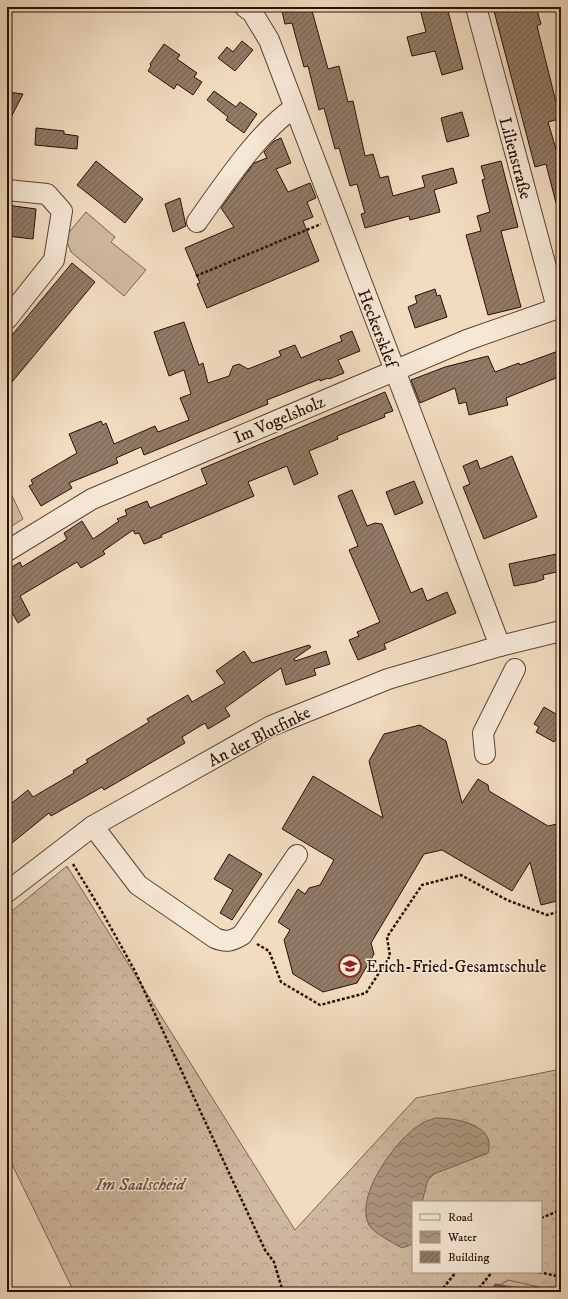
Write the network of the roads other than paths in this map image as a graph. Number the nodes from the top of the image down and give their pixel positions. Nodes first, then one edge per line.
1 (476, 7) edge
2 (252, 9) edge
3 (294, 108) junction
4 (7, 190) edge
5 (197, 222) dead end
6 (559, 308) edge
7 (7, 319) edge
8 (395, 371) junction
9 (8, 548) edge
10 (561, 631) edge
11 (500, 646) junction
12 (515, 669) dead end
13 (485, 754) dead end
14 (92, 826) junction
15 (297, 855) dead end
16 (7, 892) edge

1 - 6 street, Lilienstraße
2 - 3 street, Heckersklef
3 - 5 street
3 - 8 street, Heckersklef
4 - 7 street
6 - 8 street, Im Vogelsholz
8 - 9 street, Im Vogelsholz
8 - 11 street, Heckersklef
10 - 11 street, An der Blutfinke
11 - 14 street, An der Blutfinke
12 - 13 street
14 - 15 street
14 - 16 street, An der Blutfinke

